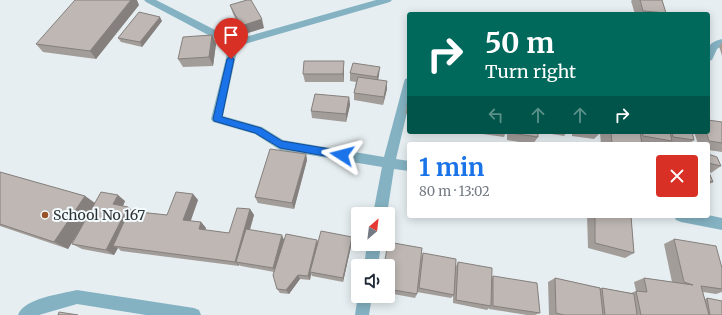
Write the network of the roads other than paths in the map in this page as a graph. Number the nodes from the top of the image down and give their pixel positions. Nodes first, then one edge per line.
1 (149, 0) edge
2 (387, 0) edge
3 (722, 42) edge
4 (234, 44) junction
5 (710, 52) edge
6 (407, 90) edge
7 (389, 162) junction
8 (407, 166) edge
9 (381, 207) edge
10 (691, 218) edge
11 (722, 224) edge
12 (364, 303) edge
13 (25, 315) edge
14 (194, 315) edge
15 (362, 315) edge

1 - 4 street
2 - 4 street
3 - 5 street
4 - 7 street
6 - 7 street
7 - 8 street
7 - 9 street
10 - 11 street
12 - 15 street
13 - 14 street

